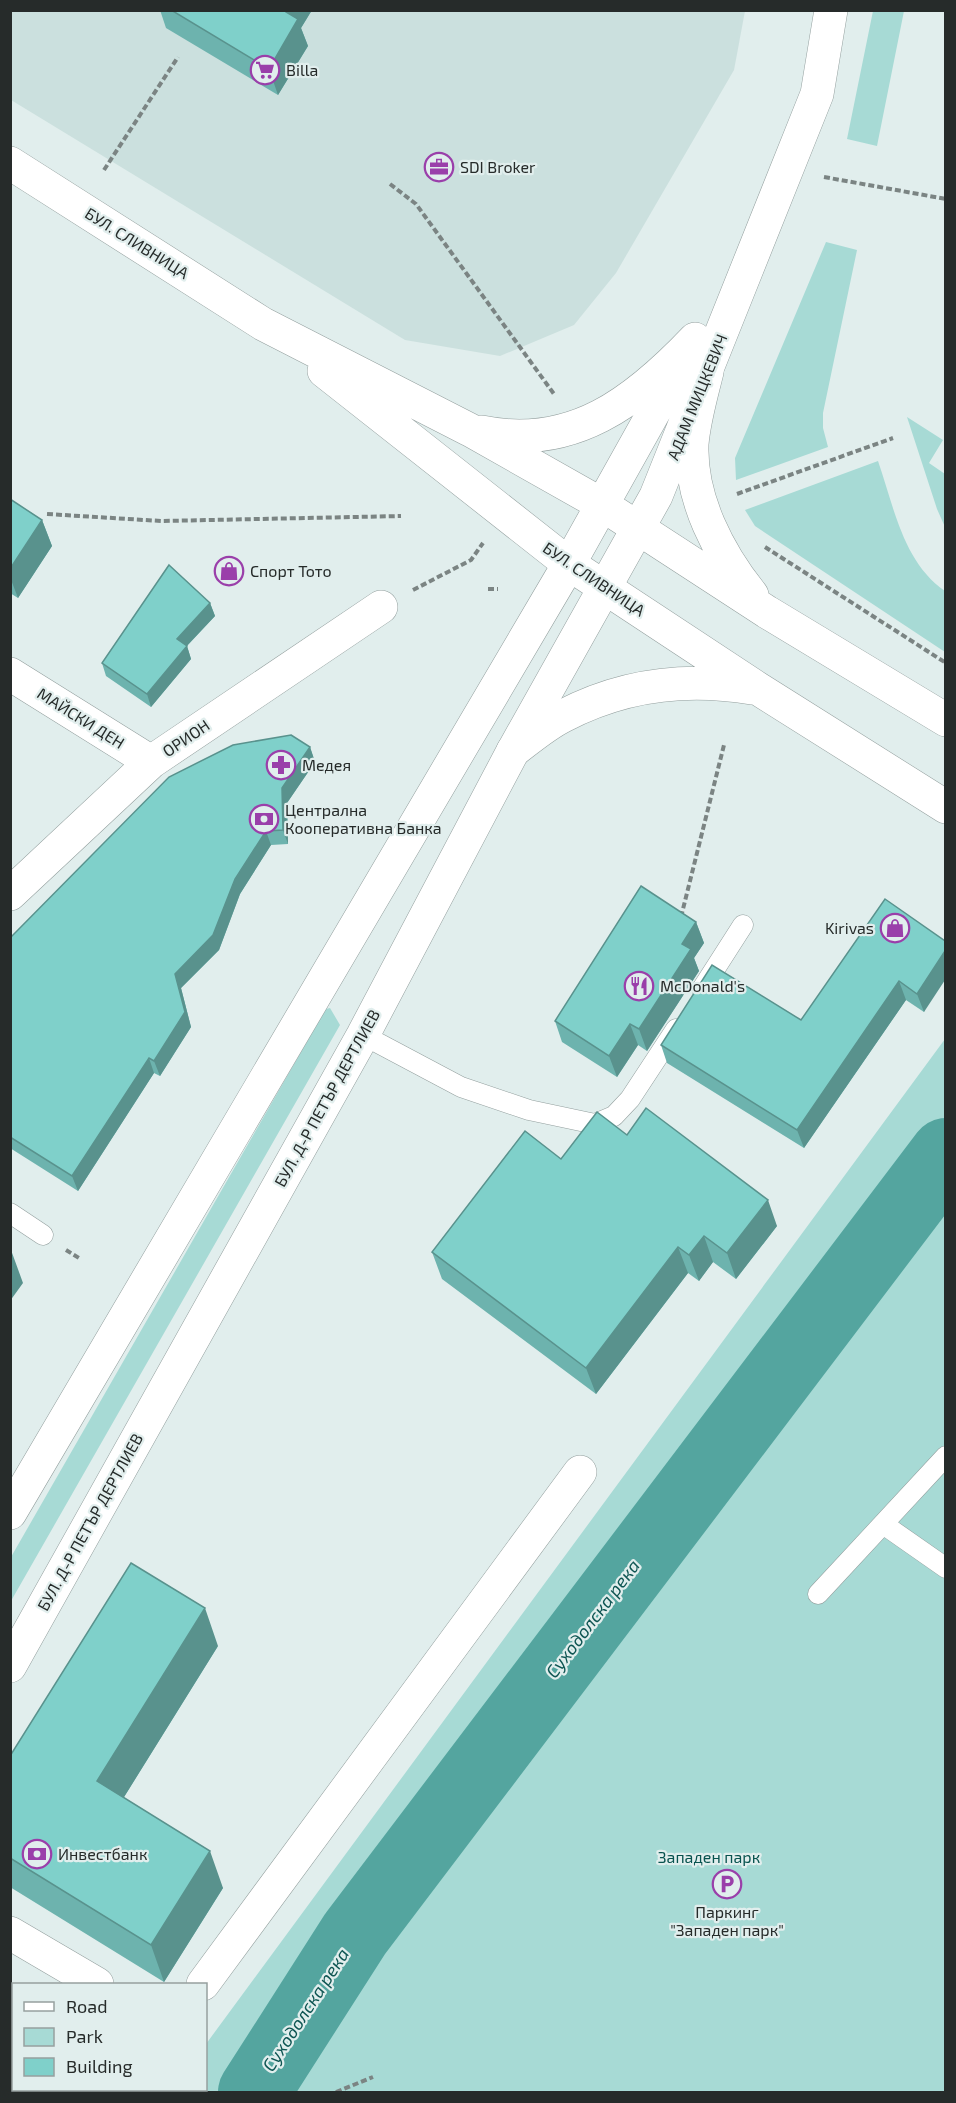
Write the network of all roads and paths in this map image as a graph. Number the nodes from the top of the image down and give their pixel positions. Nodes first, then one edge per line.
1 (831, 10) edge
2 (178, 57) dead end
3 (10, 163) edge
4 (104, 170) dead end
5 (824, 177) dead end
6 (390, 184) dead end
7 (945, 200) edge
8 (749, 264) junction
9 (263, 324) junction
10 (695, 339) junction
11 (707, 372) junction
12 (560, 401) dead end
13 (470, 430) junction
14 (893, 438) dead end
15 (727, 497) dead end
16 (601, 504) junction
17 (47, 514) dead end
18 (401, 516) dead end
19 (639, 527) junction
20 (762, 544) dead end
21 (480, 547) dead end
22 (569, 564) junction
23 (606, 588) junction
24 (488, 589) dead end
25 (498, 589) dead end
26 (381, 607) joint
27 (767, 612) junction
28 (945, 663) edge
29 (10, 674) edge
30 (757, 688) junction
31 (945, 720) edge
32 (724, 745) dead end
33 (513, 751) junction
34 (151, 762) junction
35 (945, 807) edge
36 (10, 894) edge
37 (743, 925) dead end
38 (678, 927) edge
39 (363, 1035) junction
40 (10, 1213) edge
41 (43, 1235) dead end
42 (942, 1467) edge
43 (580, 1472) dead end
44 (10, 1513) edge
45 (883, 1524) junction
46 (945, 1568) edge
47 (818, 1594) dead end
48 (10, 1666) edge
49 (10, 1933) edge
50 (95, 1983) edge
51 (204, 1983) edge
52 (373, 2078) dead end
53 (336, 2092) edge

1 - 8 main road, АДАМ МИЦКЕВИЧ
2 - 4 path
3 - 9 main road, БУЛ. СЛИВНИЦА
5 - 7 path
6 - 12 path
8 - 10 main road, АДАМ МИЦКЕВИЧ
8 - 11 main road, АДАМ МИЦКЕВИЧ
9 - 13 main road, БУЛ. СЛИВНИЦА
9 - 22 main road, БУЛ. СЛИВНИЦА
10 - 13 main road
10 - 16 main road, АДАМ МИЦКЕВИЧ
11 - 19 main road, АДАМ МИЦКЕВИЧ
11 - 27 main road
13 - 16 main road, БУЛ. СЛИВНИЦА
14 - 15 path
16 - 19 main road, БУЛ. СЛИВНИЦА
16 - 22 main road
17 - 18 path
19 - 23 main road, БУЛ. Д-Р ПЕТЪР ДЕРТЛИЕВ
19 - 27 main road, БУЛ. СЛИВНИЦА
20 - 28 path
21 - 26 path
22 - 23 main road, БУЛ. СЛИВНИЦА
22 - 44 main road
23 - 30 main road, БУЛ. СЛИВНИЦА
23 - 33 main road, БУЛ. Д-Р ПЕТЪР ДЕРТЛИЕВ
24 - 25 path
26 - 34 main road, ОРИОН
27 - 31 main road, БУЛ. СЛИВНИЦА
29 - 34 main road, МАЙСКИ ДЕН
30 - 33 main road
30 - 35 main road, БУЛ. СЛИВНИЦА
32 - 38 path
33 - 39 main road, БУЛ. Д-Р ПЕТЪР ДЕРТЛИЕВ
34 - 36 main road, ОРИОН
37 - 39 lane
39 - 48 main road, БУЛ. Д-Р ПЕТЪР ДЕРТЛИЕВ
40 - 41 lane
42 - 45 lane
43 - 51 main road
45 - 46 lane
45 - 47 lane
49 - 50 main road
52 - 53 path

